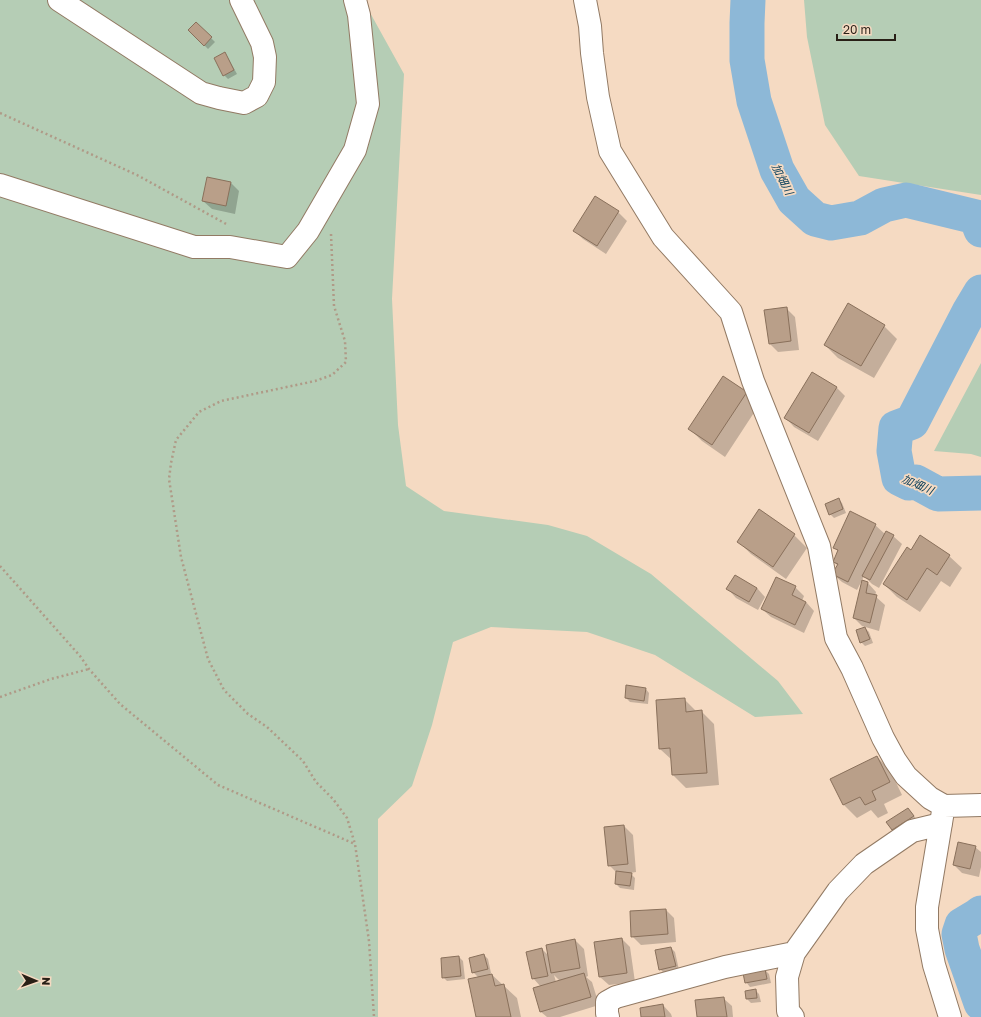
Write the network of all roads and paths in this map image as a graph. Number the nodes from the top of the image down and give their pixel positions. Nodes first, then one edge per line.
1 (59, 0) edge
2 (241, 0) edge
3 (355, 0) edge
4 (585, 0) edge
5 (0, 113) edge
6 (0, 185) edge
7 (232, 227) dead end
8 (331, 231) dead end
9 (0, 566) edge
10 (89, 669) junction
11 (0, 697) edge
12 (981, 805) edge
13 (943, 815) junction
14 (355, 844) junction
15 (794, 953) junction
16 (374, 1017) edge
17 (608, 1017) edge
18 (793, 1017) edge
19 (950, 1017) edge

1 - 2 street
3 - 6 street
4 - 13 street
5 - 7 path
8 - 14 path
9 - 10 path
10 - 11 path
10 - 14 path
12 - 13 street
13 - 15 street
13 - 19 street
14 - 16 path
15 - 17 street
15 - 18 street

